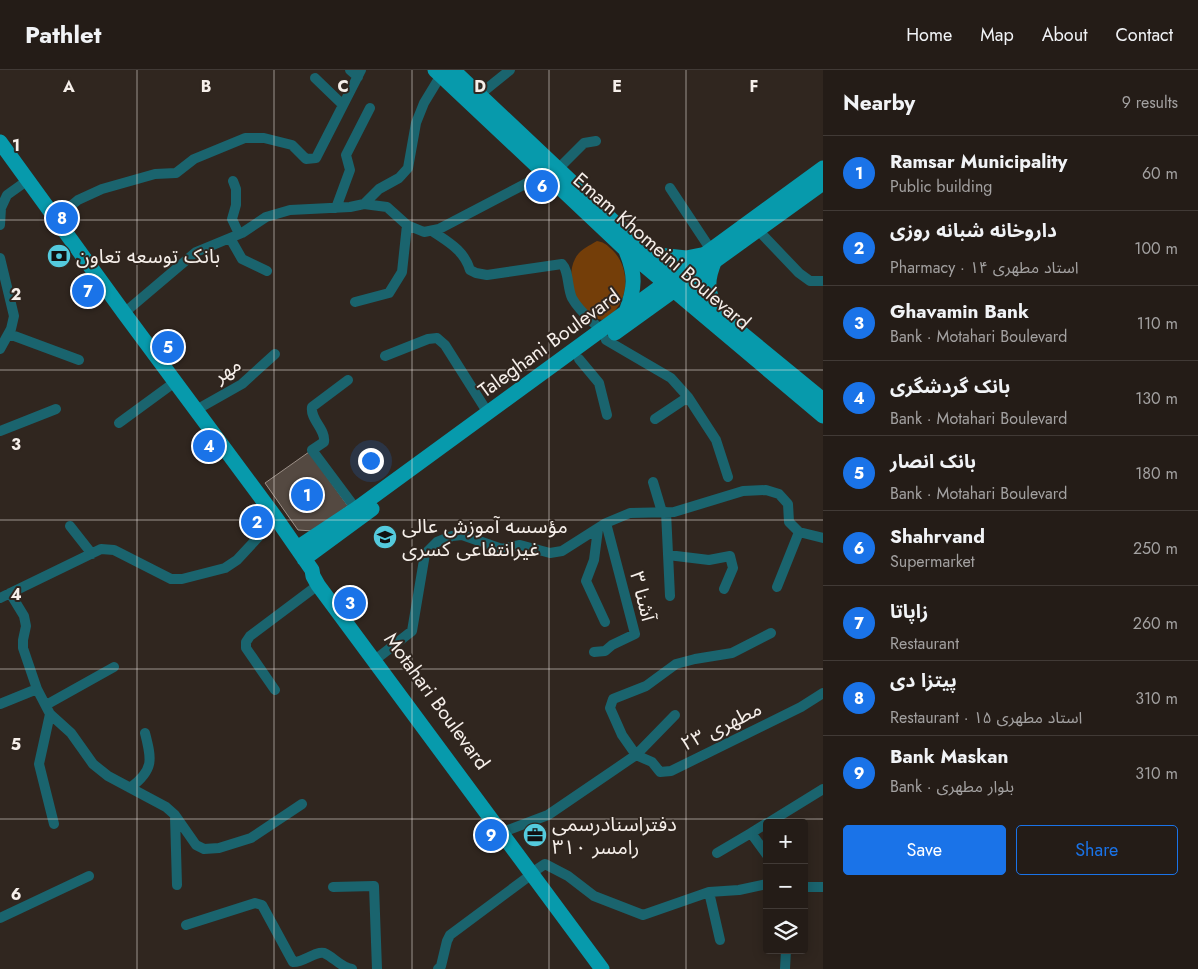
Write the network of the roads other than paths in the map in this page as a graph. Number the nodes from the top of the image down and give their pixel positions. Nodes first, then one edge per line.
1 (510, 70) edge
2 (356, 72) edge
3 (443, 72) edge
4 (315, 78) dead end
5 (480, 95) junction
6 (343, 105) junction
7 (370, 108) dead end
8 (596, 141) dead end
9 (0, 142) edge
10 (550, 167) junction
11 (823, 168) edge
12 (28, 180) junction
13 (233, 181) dead end
14 (823, 183) edge
15 (670, 188) dead end
16 (364, 204) junction
17 (336, 208) junction
18 (56, 218) junction
19 (0, 225) edge
20 (407, 225) junction
21 (758, 230) junction
22 (432, 231) junction
23 (235, 236) junction
24 (626, 250) junction
25 (648, 254) junction
26 (710, 255) junction
27 (0, 258) edge
28 (267, 272) dead end
29 (823, 281) edge
30 (674, 284) junction
31 (354, 302) dead end
32 (626, 312) junction
33 (124, 313) junction
34 (717, 314) junction
35 (9, 334) junction
36 (603, 335) junction
37 (0, 349) edge
38 (275, 354) dead end
39 (384, 356) dead end
40 (578, 359) junction
41 (79, 360) dead end
42 (547, 376) junction
43 (784, 376) junction
44 (348, 380) dead end
45 (175, 382) junction
46 (688, 397) junction
47 (823, 400) edge
48 (56, 409) dead end
49 (196, 410) junction
50 (488, 413) junction
51 (607, 415) dead end
52 (823, 416) edge
53 (655, 420) dead end
54 (118, 423) dead end
55 (0, 431) edge
56 (728, 478) dead end
57 (654, 482) dead end
58 (356, 509) junction
59 (667, 512) junction
60 (276, 518) junction
61 (70, 526) dead end
62 (602, 526) junction
63 (799, 532) junction
64 (823, 538) edge
65 (92, 554) junction
66 (668, 555) junction
67 (304, 559) junction
68 (318, 585) junction
69 (777, 587) dead end
70 (724, 589) dead end
71 (5, 596) edge
72 (670, 596) dead end
73 (338, 607) junction
74 (605, 622) dead end
75 (771, 633) dead end
76 (594, 652) dead end
77 (380, 656) junction
78 (114, 667) dead end
79 (37, 689) junction
80 (275, 690) dead end
81 (823, 693) edge
82 (0, 704) edge
83 (48, 709) junction
84 (675, 715) dead end
85 (145, 733) dead end
86 (636, 755) junction
87 (130, 788) junction
88 (823, 789) edge
89 (302, 804) dead end
90 (175, 815) junction
91 (774, 819) edge
92 (54, 824) dead end
93 (763, 826) edge
94 (508, 830) junction
95 (751, 833) junction
96 (763, 850) edge
97 (717, 853) dead end
98 (534, 872) junction
99 (89, 876) dead end
100 (763, 885) edge
101 (177, 886) dead end
102 (333, 887) dead end
103 (808, 887) edge
104 (823, 887) edge
105 (709, 892) junction
106 (0, 918) edge
107 (186, 925) dead end
108 (720, 940) dead end
109 (786, 954) edge
110 (352, 969) edge
111 (377, 969) edge
112 (438, 969) edge
113 (602, 969) edge
114 (612, 969) edge
115 (784, 969) edge

1 - 5 street
2 - 6 street
3 - 5 main road, Emam Khomeini Boulevard
3 - 10 main road, Emam Khomeini Boulevard
3 - 16 street
4 - 6 street
5 - 10 main road, Emam Khomeini Boulevard
6 - 18 street
7 - 17 street
8 - 10 street
9 - 12 main road, Motahari Boulevard
10 - 22 street
10 - 24 main road, Emam Khomeini Boulevard
10 - 25 main road, Emam Khomeini Boulevard
11 - 26 main road, Taleghani Boulevard
12 - 18 main road, Motahari Boulevard
12 - 19 street
13 - 23 street
14 - 21 main road, Taleghani Boulevard
15 - 26 street
16 - 17 street
16 - 20 street
17 - 23 street
18 - 33 main road, Motahari Boulevard
20 - 22 street
20 - 31 street
21 - 26 main road, Taleghani Boulevard
21 - 29 street
22 - 36 street
23 - 28 street
23 - 33 street
24 - 30 main road, Emam Khomeini Boulevard
24 - 32 main road
25 - 26 main road
25 - 30 main road, Emam Khomeini Boulevard
26 - 30 main road, Taleghani Boulevard
26 - 34 main road
27 - 35 street
30 - 32 main road, Taleghani Boulevard
30 - 34 main road, Emam Khomeini Boulevard
30 - 36 main road, Taleghani Boulevard
30 - 43 main road, Emam Khomeini Boulevard
32 - 36 main road, Taleghani Boulevard
33 - 45 main road, Motahari Boulevard
34 - 43 main road, Emam Khomeini Boulevard
35 - 37 street
35 - 41 street
36 - 40 main road, Taleghani Boulevard
36 - 42 main road, Taleghani Boulevard
36 - 46 street
38 - 49 street, مهر
39 - 50 street
40 - 42 main road, Taleghani Boulevard
40 - 51 street
42 - 50 main road, Taleghani Boulevard
42 - 67 main road, Taleghani Boulevard
43 - 47 main road, Emam Khomeini Boulevard
43 - 52 main road, Emam Khomeini Boulevard
44 - 58 street
45 - 49 main road, Motahari Boulevard
45 - 54 street
46 - 53 street
46 - 56 street
48 - 55 street
49 - 60 main road, Motahari Boulevard
50 - 58 main road, Taleghani Boulevard
57 - 59 street
58 - 67 main road, Taleghani Boulevard
59 - 62 street
59 - 63 street
59 - 66 street
60 - 65 street
60 - 67 main road, Motahari Boulevard
61 - 65 street
62 - 74 street
62 - 76 street, آشنا ۳
62 - 77 street
63 - 64 street
63 - 69 street
65 - 71 street
66 - 70 street
66 - 72 street
67 - 68 main road
67 - 73 main road, Motahari Boulevard
68 - 73 main road
68 - 80 street
71 - 79 street
73 - 77 main road, Motahari Boulevard
73 - 98 main road
75 - 86 street
77 - 94 main road, Motahari Boulevard
78 - 83 street
79 - 82 street
79 - 83 street
81 - 86 street, مطهری ۲۳
83 - 87 street
83 - 92 street
84 - 86 street
85 - 87 street
86 - 94 street
87 - 90 street
88 - 91 street
89 - 90 street
90 - 101 street
93 - 95 street
94 - 98 main road, Motahari Boulevard
95 - 96 street
95 - 97 street
98 - 105 street
98 - 112 street
98 - 113 main road
98 - 114 main road, Motahari Boulevard
99 - 106 street
100 - 105 street
102 - 111 street
103 - 104 street
105 - 108 street
107 - 110 street
109 - 115 street

